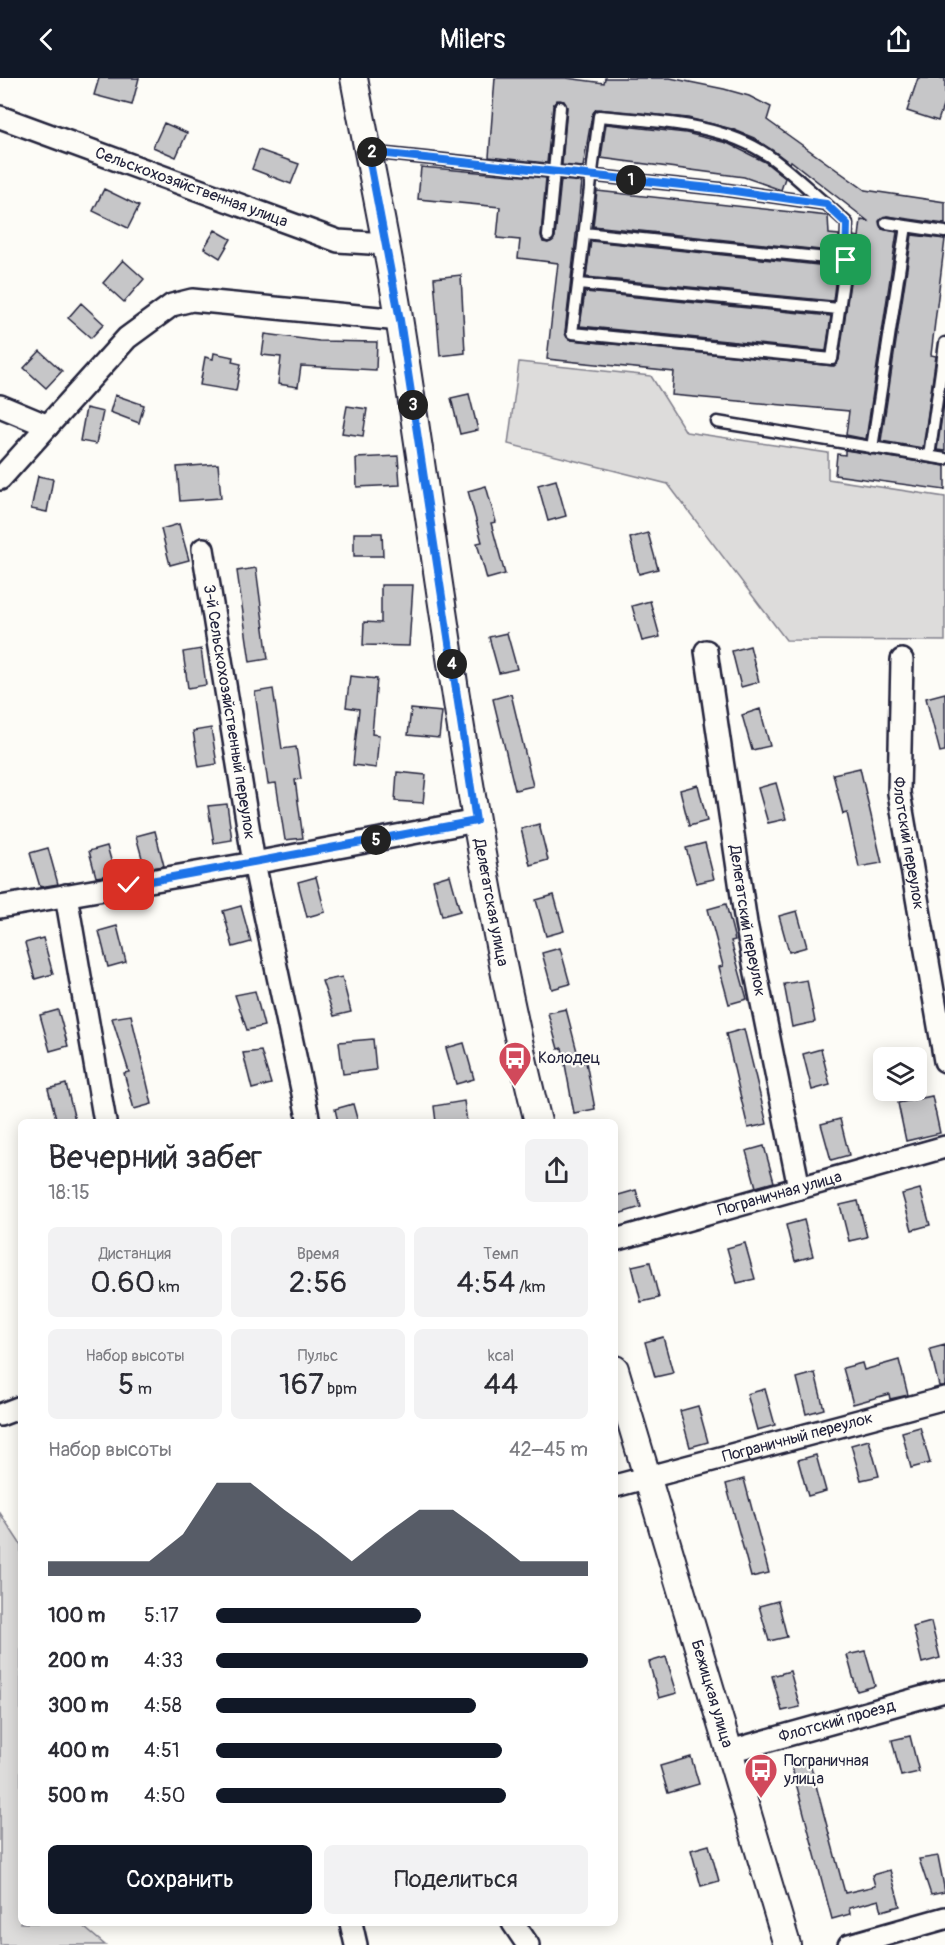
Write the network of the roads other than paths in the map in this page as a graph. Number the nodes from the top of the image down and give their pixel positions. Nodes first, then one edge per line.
1 (354, 78) edge
2 (560, 107) dead end
3 (0, 117) edge
4 (368, 152) junction
5 (554, 172) junction
6 (590, 176) junction
7 (826, 204) junction
8 (886, 223) dead end
9 (906, 226) junction
10 (945, 232) edge
11 (584, 233) junction
12 (548, 236) dead end
13 (386, 244) junction
14 (846, 260) junction
15 (579, 284) junction
16 (839, 309) junction
17 (400, 320) junction
18 (945, 343) edge
19 (0, 406) edge
20 (717, 422) dead end
21 (48, 426) junction
22 (872, 448) junction
23 (929, 456) junction
24 (945, 459) edge
25 (0, 479) edge
26 (203, 549) dead end
27 (706, 651) dead end
28 (902, 660) dead end
29 (476, 821) junction
30 (254, 863) junction
31 (66, 895) junction
32 (0, 907) edge
33 (945, 1061) edge
34 (104, 1119) edge
35 (308, 1119) edge
36 (537, 1119) edge
37 (945, 1147) edge
38 (799, 1188) junction
39 (618, 1238) edge
40 (618, 1378) edge
41 (945, 1398) edge
42 (18, 1408) edge
43 (0, 1415) edge
44 (649, 1476) junction
45 (618, 1485) edge
46 (945, 1691) edge
47 (730, 1751) junction
48 (945, 1918) edge
49 (352, 1926) edge
50 (515, 1926) edge
51 (356, 1945) edge
52 (528, 1945) edge
53 (787, 1945) edge
54 (849, 1945) edge

1 - 4 street, Делегатская улица
2 - 5 lane
3 - 13 street, Сельскохозяйственная улица
4 - 5 lane
4 - 13 street, Делегатская улица
5 - 6 lane
5 - 12 lane
6 - 7 lane
6 - 7 lane
6 - 11 lane
7 - 14 lane
8 - 9 lane
9 - 10 lane
9 - 22 lane
11 - 14 lane
11 - 15 lane
13 - 17 street, Делегатская улица
14 - 16 lane
15 - 16 lane
15 - 16 lane
17 - 21 street
17 - 29 street, Делегатская улица
18 - 23 lane
19 - 21 street
20 - 22 lane
21 - 25 street
22 - 23 lane
23 - 24 lane
26 - 30 street, 3-й Сельскохозяйственный переулок
27 - 38 street, Делегатский переулок
28 - 33 street, Флотский переулок
29 - 30 street
29 - 36 street, Делегатская улица
30 - 31 street
30 - 35 street, 3-й Сельскохозяйственный переулок
31 - 32 street
31 - 34 street
37 - 38 street, Пограничная улица
38 - 39 street, Пограничная улица
40 - 44 street, Бежицкая улица
41 - 44 street, Пограничный переулок
42 - 43 street
44 - 45 street
44 - 47 street, Бежицкая улица
46 - 47 street, Флотский проезд
47 - 53 street, Бежицкая улица
48 - 54 street
49 - 51 street
50 - 52 street

